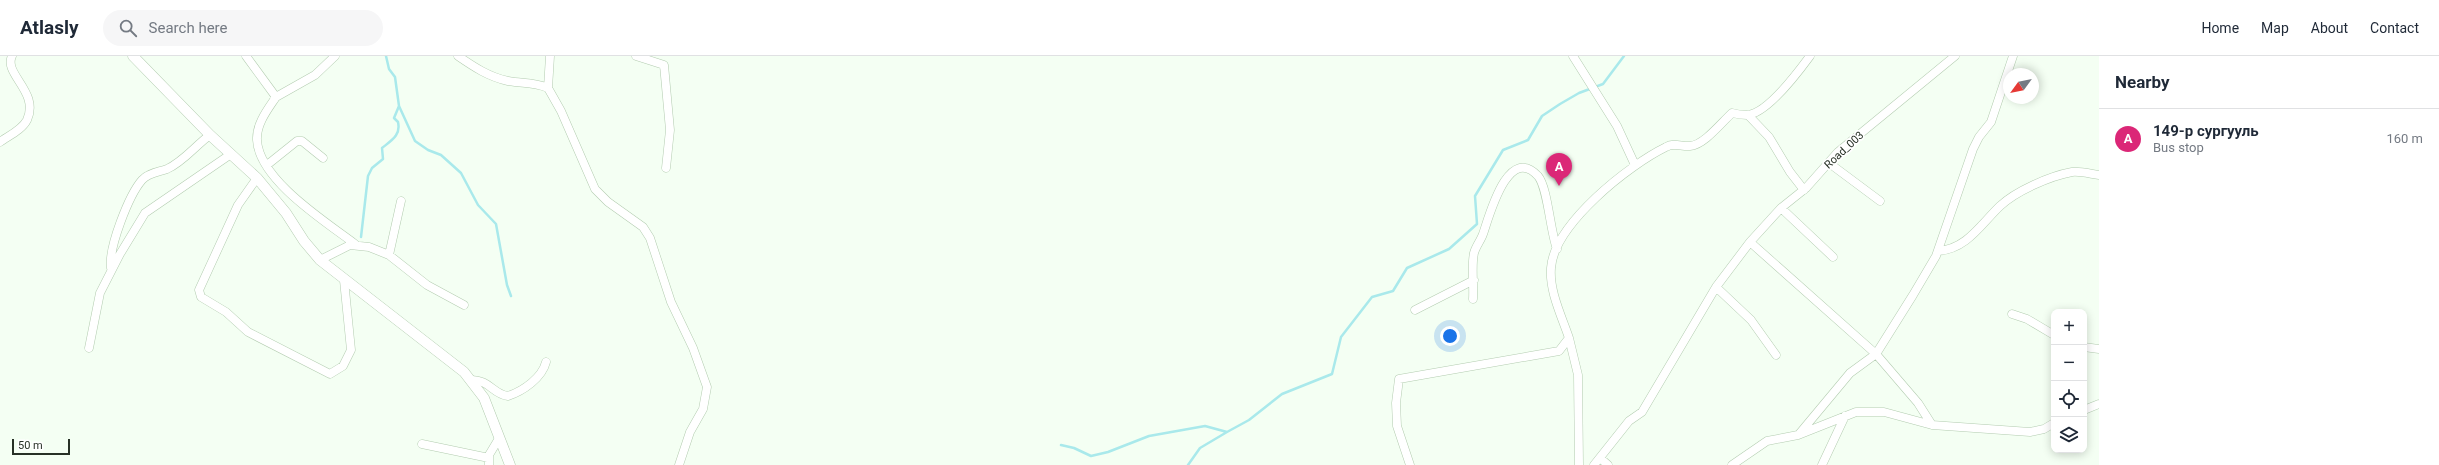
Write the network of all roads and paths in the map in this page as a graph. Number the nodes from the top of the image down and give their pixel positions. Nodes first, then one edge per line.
1 (12, 56) edge
2 (133, 56) edge
3 (246, 56) edge
4 (335, 56) edge
5 (458, 56) edge
6 (550, 56) edge
7 (636, 56) edge
8 (1572, 56) edge
9 (1810, 56) edge
10 (1955, 56) edge
11 (2013, 56) edge
12 (548, 88) junction
13 (276, 96) junction
14 (1748, 115) junction
15 (210, 136) junction
16 (0, 142) edge
17 (231, 154) junction
18 (323, 158) dead end
19 (1829, 163) junction
20 (1635, 165) junction
21 (267, 166) junction
22 (666, 168) dead end
23 (2099, 175) edge
24 (257, 178) junction
25 (284, 188) junction
26 (1804, 190) junction
27 (274, 198) junction
28 (401, 201) dead end
29 (1880, 201) dead end
30 (1781, 208) junction
31 (1750, 242) junction
32 (355, 244) junction
33 (1557, 249) junction
34 (1938, 251) junction
35 (389, 255) junction
36 (1833, 257) dead end
37 (320, 260) junction
38 (112, 270) junction
39 (344, 280) junction
40 (1474, 280) junction
41 (1716, 288) junction
42 (1473, 299) dead end
43 (464, 305) dead end
44 (1415, 310) dead end
45 (2012, 314) dead end
46 (2051, 333) edge
47 (1569, 338) junction
48 (2087, 347) edge
49 (89, 348) dead end
50 (2099, 349) edge
51 (1776, 354) dead end
52 (1876, 354) junction
53 (546, 362) dead end
54 (470, 380) junction
55 (2099, 404) edge
56 (2087, 409) edge
57 (1845, 416) junction
58 (1932, 425) junction
59 (2051, 425) edge
60 (1798, 435) junction
61 (498, 440) junction
62 (422, 444) dead end
63 (1600, 458) junction
64 (489, 462) edge
65 (510, 465) edge
66 (679, 465) edge
67 (1410, 465) edge
68 (1580, 465) edge
69 (1594, 465) edge
70 (1608, 465) edge
71 (1732, 465) edge
72 (1822, 465) edge

1 - 16 street
2 - 15 street
3 - 13 street
4 - 13 street
5 - 12 street
6 - 12 street
7 - 22 street
8 - 20 street
9 - 14 street
10 - 19 street, Road_003
11 - 34 street
12 - 66 street
13 - 21 street
14 - 20 street
14 - 26 street
15 - 17 street
15 - 38 street
17 - 24 street
17 - 38 street
18 - 21 street
19 - 26 street, Road_003
19 - 29 street
20 - 33 street
21 - 25 street
23 - 34 street
24 - 27 street
24 - 39 street
25 - 27 street
25 - 32 street
26 - 30 street, Road_003
27 - 37 street
28 - 35 street
30 - 31 street, Road_003
30 - 36 street
31 - 41 street, Road_003
31 - 52 street
32 - 35 street
32 - 37 street
33 - 40 street
33 - 47 street
34 - 52 street
35 - 43 street
37 - 39 street
38 - 49 street
39 - 54 street
40 - 42 street
40 - 44 street
41 - 51 street
41 - 63 street, Road_003
45 - 46 street
47 - 67 street
47 - 68 street
48 - 50 street
52 - 58 street
52 - 60 street
53 - 54 street
54 - 61 street
55 - 56 street
57 - 58 street
57 - 60 street
57 - 72 street
58 - 59 street
60 - 71 street
61 - 64 street
61 - 65 street
62 - 64 street
63 - 69 street, Road_003
63 - 70 street

